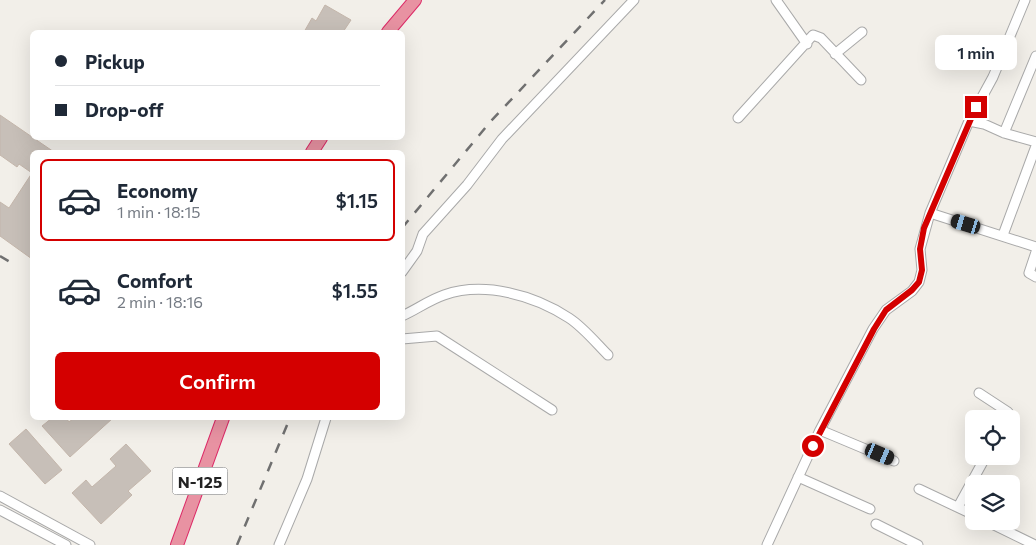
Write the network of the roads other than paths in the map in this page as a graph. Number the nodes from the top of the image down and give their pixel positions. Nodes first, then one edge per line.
1 (415, 0) edge
2 (634, 0) edge
3 (776, 0) edge
4 (1024, 0) edge
5 (390, 30) edge
6 (862, 32) dead end
7 (807, 44) junction
8 (835, 54) junction
9 (1036, 56) edge
10 (861, 80) dead end
11 (738, 118) dead end
12 (969, 122) junction
13 (1004, 133) junction
14 (1036, 142) edge
15 (1036, 146) edge
16 (930, 213) junction
17 (1003, 236) junction
18 (1036, 246) edge
19 (1036, 252) edge
20 (405, 268) edge
21 (1036, 277) edge
22 (405, 315) edge
23 (405, 339) edge
24 (608, 355) dead end
25 (979, 393) dead end
26 (552, 410) dead end
27 (1005, 410) edge
28 (223, 420) edge
29 (325, 420) edge
30 (820, 430) junction
31 (894, 461) dead end
32 (981, 465) edge
33 (798, 477) junction
34 (919, 489) dead end
35 (0, 496) edge
36 (958, 508) junction
37 (870, 509) dead end
38 (0, 510) edge
39 (965, 511) edge
40 (876, 524) dead end
41 (1004, 530) edge
42 (68, 533) junction
43 (63, 544) edge
44 (90, 545) edge
45 (177, 545) edge
46 (279, 545) edge
47 (767, 545) edge
48 (918, 545) edge
49 (1035, 545) edge

1 - 5 highway
2 - 20 street
3 - 7 street
4 - 12 street
6 - 8 street
7 - 8 street
7 - 11 street
8 - 10 street
9 - 13 street
12 - 13 street
12 - 16 street
13 - 14 street
15 - 17 street
16 - 17 street
16 - 30 street
17 - 18 street
19 - 21 street
22 - 24 street
23 - 26 street
25 - 27 street
28 - 45 highway, N-125
29 - 46 street
30 - 31 street
30 - 33 street
32 - 36 street
33 - 37 street
33 - 47 street
34 - 36 street
35 - 42 street
36 - 39 street
38 - 43 street
40 - 48 street
41 - 49 street
42 - 43 street
42 - 44 street

